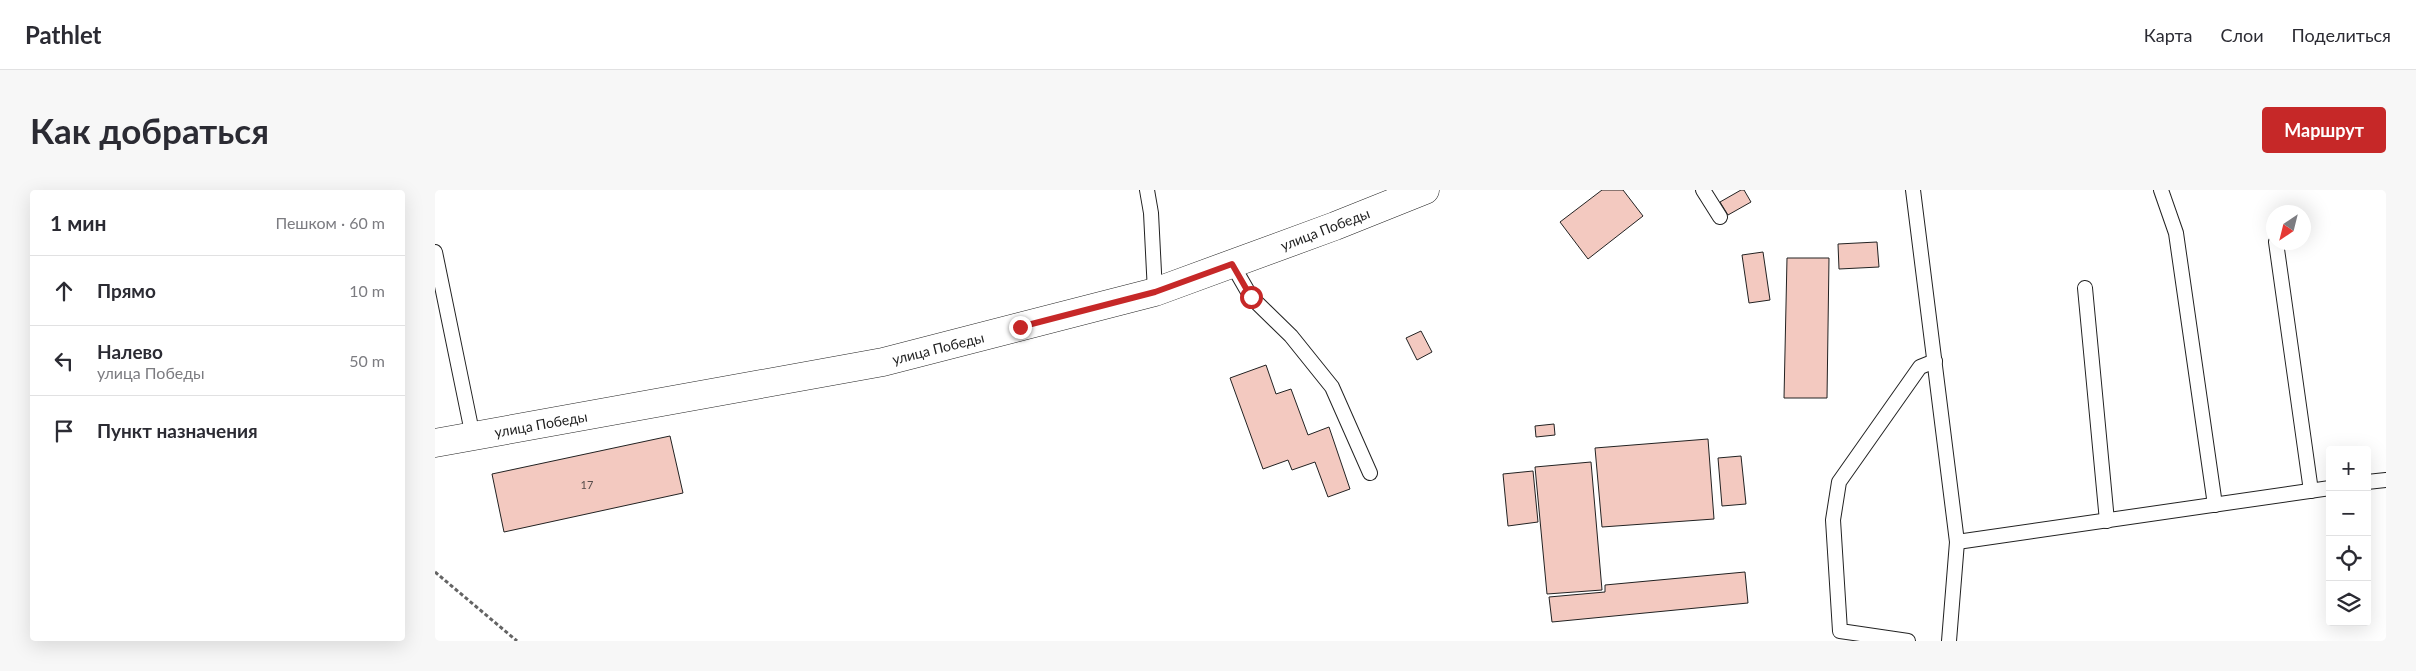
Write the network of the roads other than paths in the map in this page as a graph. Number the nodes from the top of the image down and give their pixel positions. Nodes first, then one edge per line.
1 (1147, 190) edge
2 (1425, 190) edge
3 (1703, 190) edge
4 (1913, 190) edge
5 (2161, 190) edge
6 (1720, 217) dead end
7 (2277, 250) edge
8 (435, 252) edge
9 (1232, 264) junction
10 (2085, 288) dead end
11 (1155, 292) junction
12 (1935, 361) junction
13 (473, 437) junction
14 (435, 443) edge
15 (1369, 473) dead end
16 (2386, 480) edge
17 (2371, 482) edge
18 (2326, 489) edge
19 (2311, 491) junction
20 (2215, 505) junction
21 (2107, 520) junction
22 (1957, 542) junction
23 (1908, 641) edge
24 (1949, 641) edge

1 - 11 lane
2 - 9 street, улица Победы
3 - 6 lane
4 - 12 lane
5 - 20 lane
7 - 19 lane
8 - 13 lane
9 - 11 street, улица Победы
9 - 15 lane
10 - 21 lane
11 - 13 street, улица Победы
12 - 22 lane
12 - 23 lane
13 - 14 street, улица Победы
16 - 17 lane
18 - 19 lane
19 - 20 lane
20 - 21 lane
21 - 22 lane
22 - 24 lane

